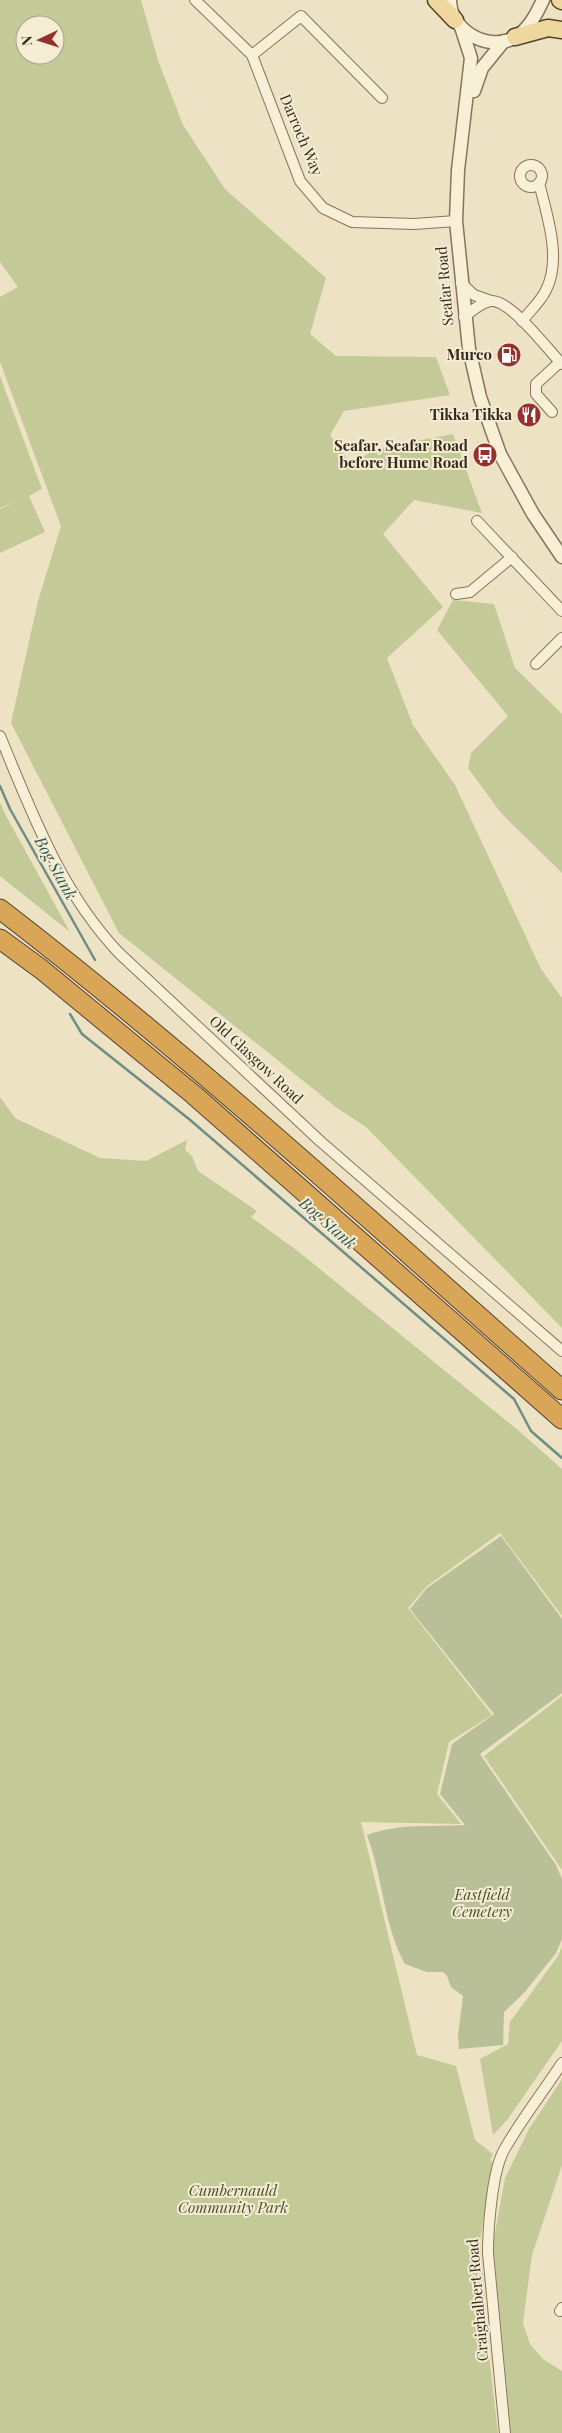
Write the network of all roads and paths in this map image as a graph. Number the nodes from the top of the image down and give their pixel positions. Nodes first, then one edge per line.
1 (195, 0) edge
2 (436, 0) edge
3 (450, 0) edge
4 (540, 5) edge
5 (458, 23) junction
6 (562, 30) edge
7 (509, 39) junction
8 (252, 55) junction
9 (382, 98) dead end
10 (467, 110) junction
11 (539, 183) dead end
12 (456, 220) junction
13 (558, 252) edge
14 (461, 284) junction
15 (492, 301) junction
16 (464, 317) junction
17 (522, 321) junction
18 (561, 363) edge
19 (552, 412) dead end
20 (477, 521) dead end
21 (512, 557) junction
22 (562, 557) edge
23 (456, 594) dead end
24 (562, 611) edge
25 (562, 638) edge
26 (536, 664) dead end
27 (0, 736) edge
28 (0, 909) edge
29 (0, 939) edge
30 (562, 1351) edge
31 (562, 1390) edge
32 (562, 1419) edge
33 (562, 2063) edge
34 (505, 2433) edge

1 - 8 street, Darroch Way
2 - 5 main road
3 - 5 street, Seafar Road
4 - 7 street, Seafar Road
5 - 7 street
5 - 10 street, Seafar Road
6 - 7 main road
7 - 10 street, Seafar Road
8 - 9 street
8 - 12 street, Darroch Way
10 - 12 street, Seafar Road
11 - 13 street
12 - 14 street, Seafar Road
13 - 17 street
14 - 15 street
14 - 16 street, Seafar Road
15 - 16 street
15 - 17 street
16 - 22 street, Seafar Road
17 - 18 street
18 - 19 street
20 - 21 street
21 - 23 street
21 - 24 street
25 - 26 street
27 - 30 street, Old Glasgow Road
28 - 31 highway
29 - 32 highway
33 - 34 street, Craighalbert Road

